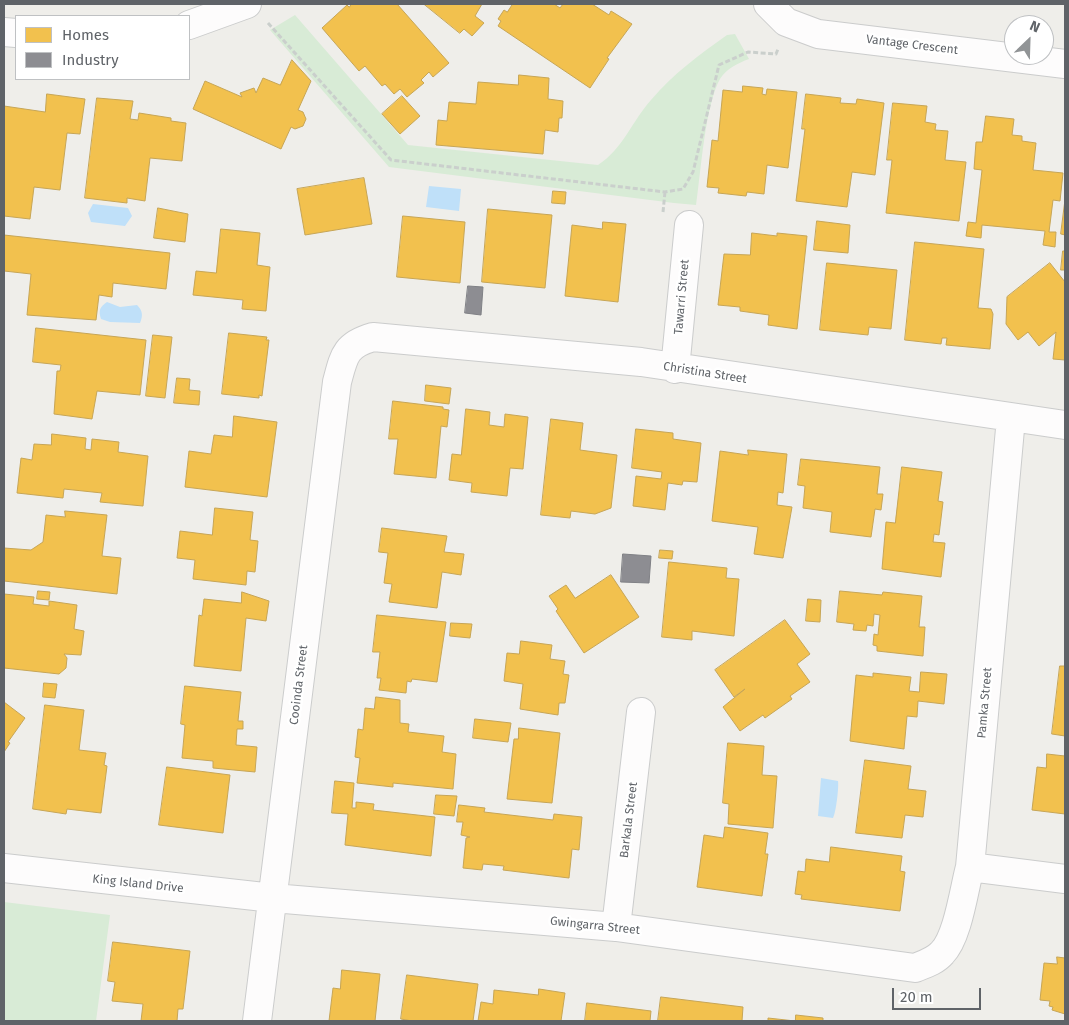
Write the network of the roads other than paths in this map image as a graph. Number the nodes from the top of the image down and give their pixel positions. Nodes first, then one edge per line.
1 (255, 11) edge
2 (777, 13) edge
3 (190, 26) edge
4 (1065, 64) edge
5 (689, 225) dead end
6 (347, 350) joint
7 (675, 368) junction
8 (1011, 418) junction
9 (1065, 425) edge
10 (641, 712) dead end
11 (970, 867) junction
12 (4, 868) edge
13 (1065, 878) edge
14 (273, 898) junction
15 (616, 927) junction
16 (915, 968) joint
17 (256, 1021) edge

1 - 3 street
2 - 4 street, Vantage Crescent
5 - 7 street, Tawarri Street
6 - 7 street, Christina Street
6 - 14 street, Cooinda Street
7 - 8 street, Christina Street
8 - 9 street, Christina Street
8 - 11 street, Pamka Street
10 - 15 street, Barkala Street
11 - 13 street
11 - 16 street, Pamka Street
12 - 14 street, King Island Drive
14 - 15 street, Gwingarra Street
14 - 17 street, Cooinda Street
15 - 16 street, Gwingarra Street

